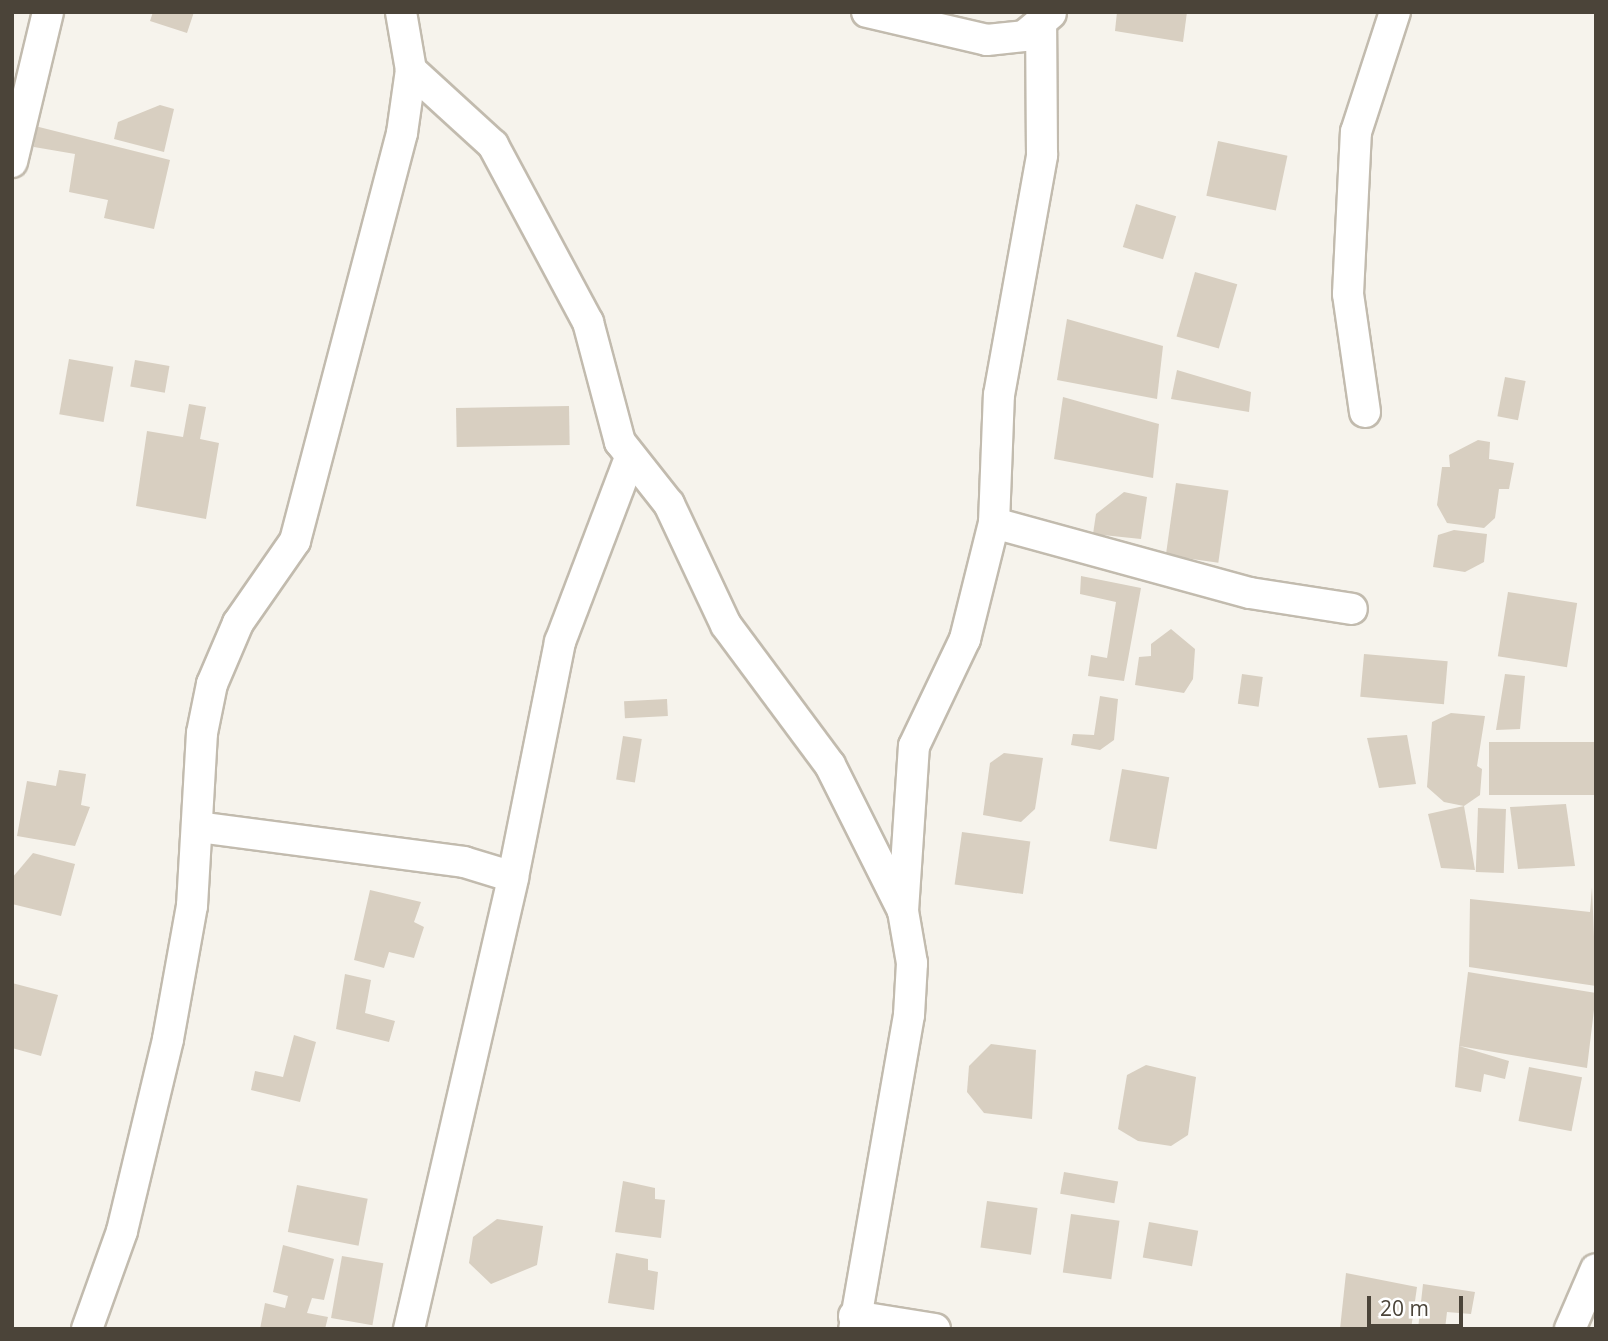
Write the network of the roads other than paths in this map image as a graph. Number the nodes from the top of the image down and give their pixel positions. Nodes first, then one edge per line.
1 (47, 12) edge
2 (401, 12) edge
3 (867, 12) edge
4 (1395, 12) edge
5 (1046, 19) edge
6 (411, 70) junction
7 (12, 162) edge
8 (1365, 412) dead end
9 (629, 458) junction
10 (994, 523) junction
11 (1352, 609) dead end
12 (198, 827) junction
13 (513, 877) junction
14 (903, 911) junction
15 (1596, 1269) edge
16 (854, 1322) edge
17 (87, 1329) edge
18 (409, 1329) edge
19 (935, 1329) edge
20 (1570, 1329) edge

1 - 7 street
2 - 6 street
3 - 5 street
4 - 8 street
5 - 10 street
6 - 9 street
6 - 12 street
9 - 13 street
9 - 14 street
10 - 11 street
10 - 14 street
12 - 13 street
12 - 17 street
13 - 18 street
14 - 16 street
15 - 20 street
16 - 19 street

